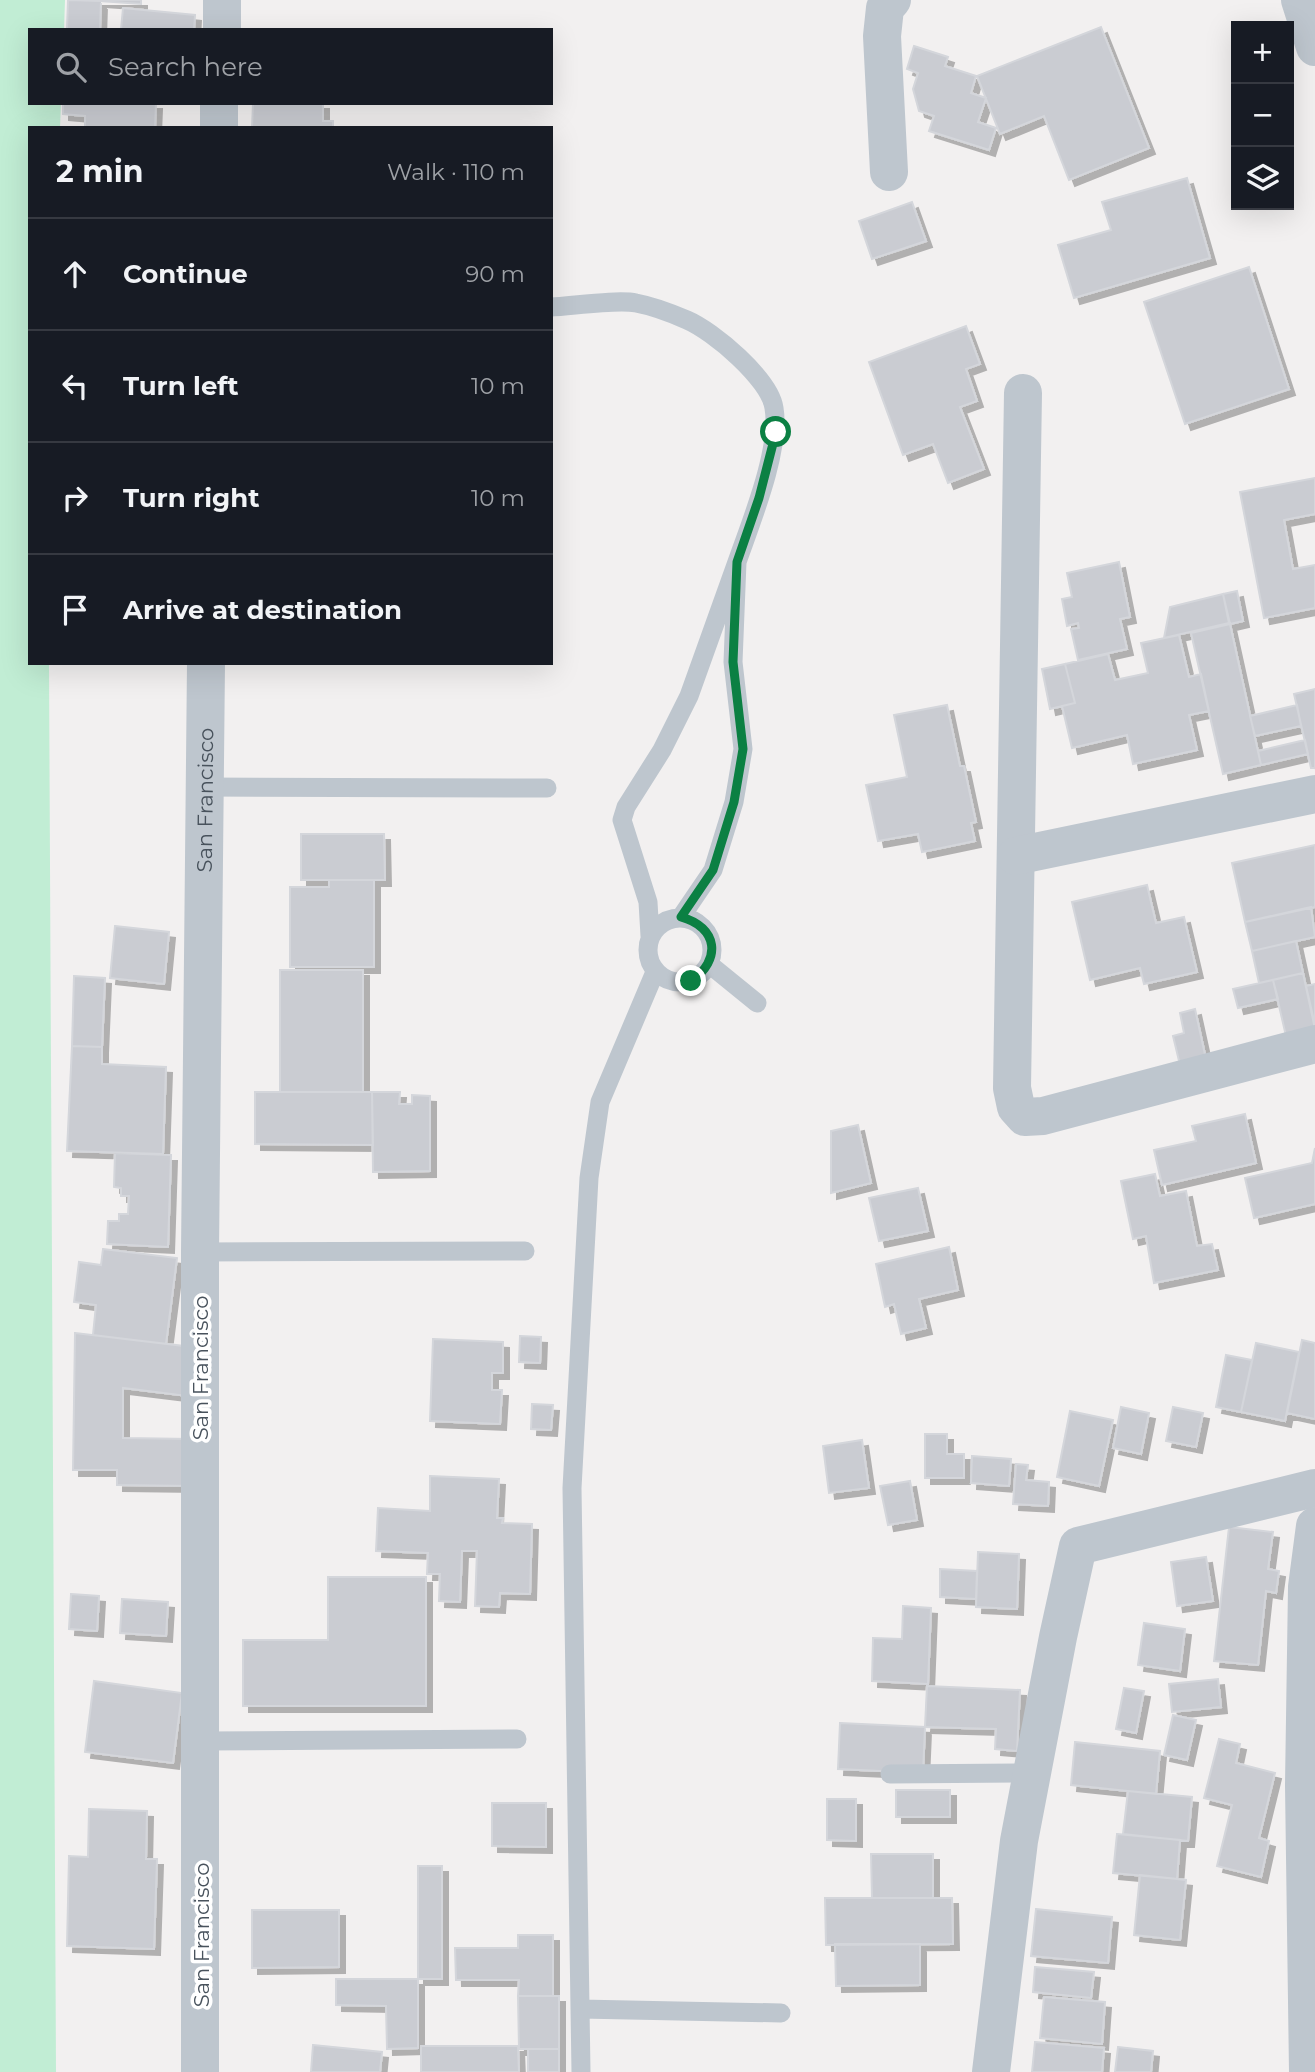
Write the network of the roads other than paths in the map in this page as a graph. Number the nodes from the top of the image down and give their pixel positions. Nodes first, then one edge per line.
1 (222, 0) edge
2 (892, 0) edge
3 (1300, 0) edge
4 (222, 28) edge
5 (1315, 47) edge
6 (219, 105) edge
7 (219, 126) edge
8 (889, 172) dead end
9 (553, 307) edge
10 (1023, 393) dead end
11 (737, 562) junction
12 (206, 665) edge
13 (203, 788) junction
14 (547, 788) dead end
15 (1315, 794) edge
16 (1016, 856) junction
17 (681, 917) junction
18 (650, 936) junction
19 (709, 964) junction
20 (655, 972) junction
21 (757, 1003) dead end
22 (1315, 1044) edge
23 (525, 1251) dead end
24 (200, 1252) junction
25 (1315, 1488) edge
26 (1315, 1525) edge
27 (1311, 1587) edge
28 (517, 1739) dead end
29 (202, 1741) junction
30 (1032, 1773) junction
31 (890, 1774) dead end
32 (580, 2009) junction
33 (781, 2013) dead end
34 (200, 2072) edge
35 (581, 2072) edge
36 (991, 2072) edge
37 (1308, 2072) edge

1 - 4 street
2 - 8 street
3 - 5 street
6 - 7 street
9 - 11 lane
10 - 16 street
11 - 17 lane
11 - 18 lane
12 - 13 street, San Francisco
13 - 14 lane
13 - 24 street, San Francisco
15 - 16 street
16 - 22 street
17 - 18 lane
17 - 19 lane
18 - 20 lane
19 - 20 lane
19 - 21 lane
20 - 32 lane
23 - 24 lane
24 - 29 street, San Francisco
25 - 30 street
26 - 27 street
27 - 37 street
28 - 29 lane
29 - 34 street, San Francisco
30 - 31 lane
30 - 36 street
32 - 33 lane
32 - 35 lane

